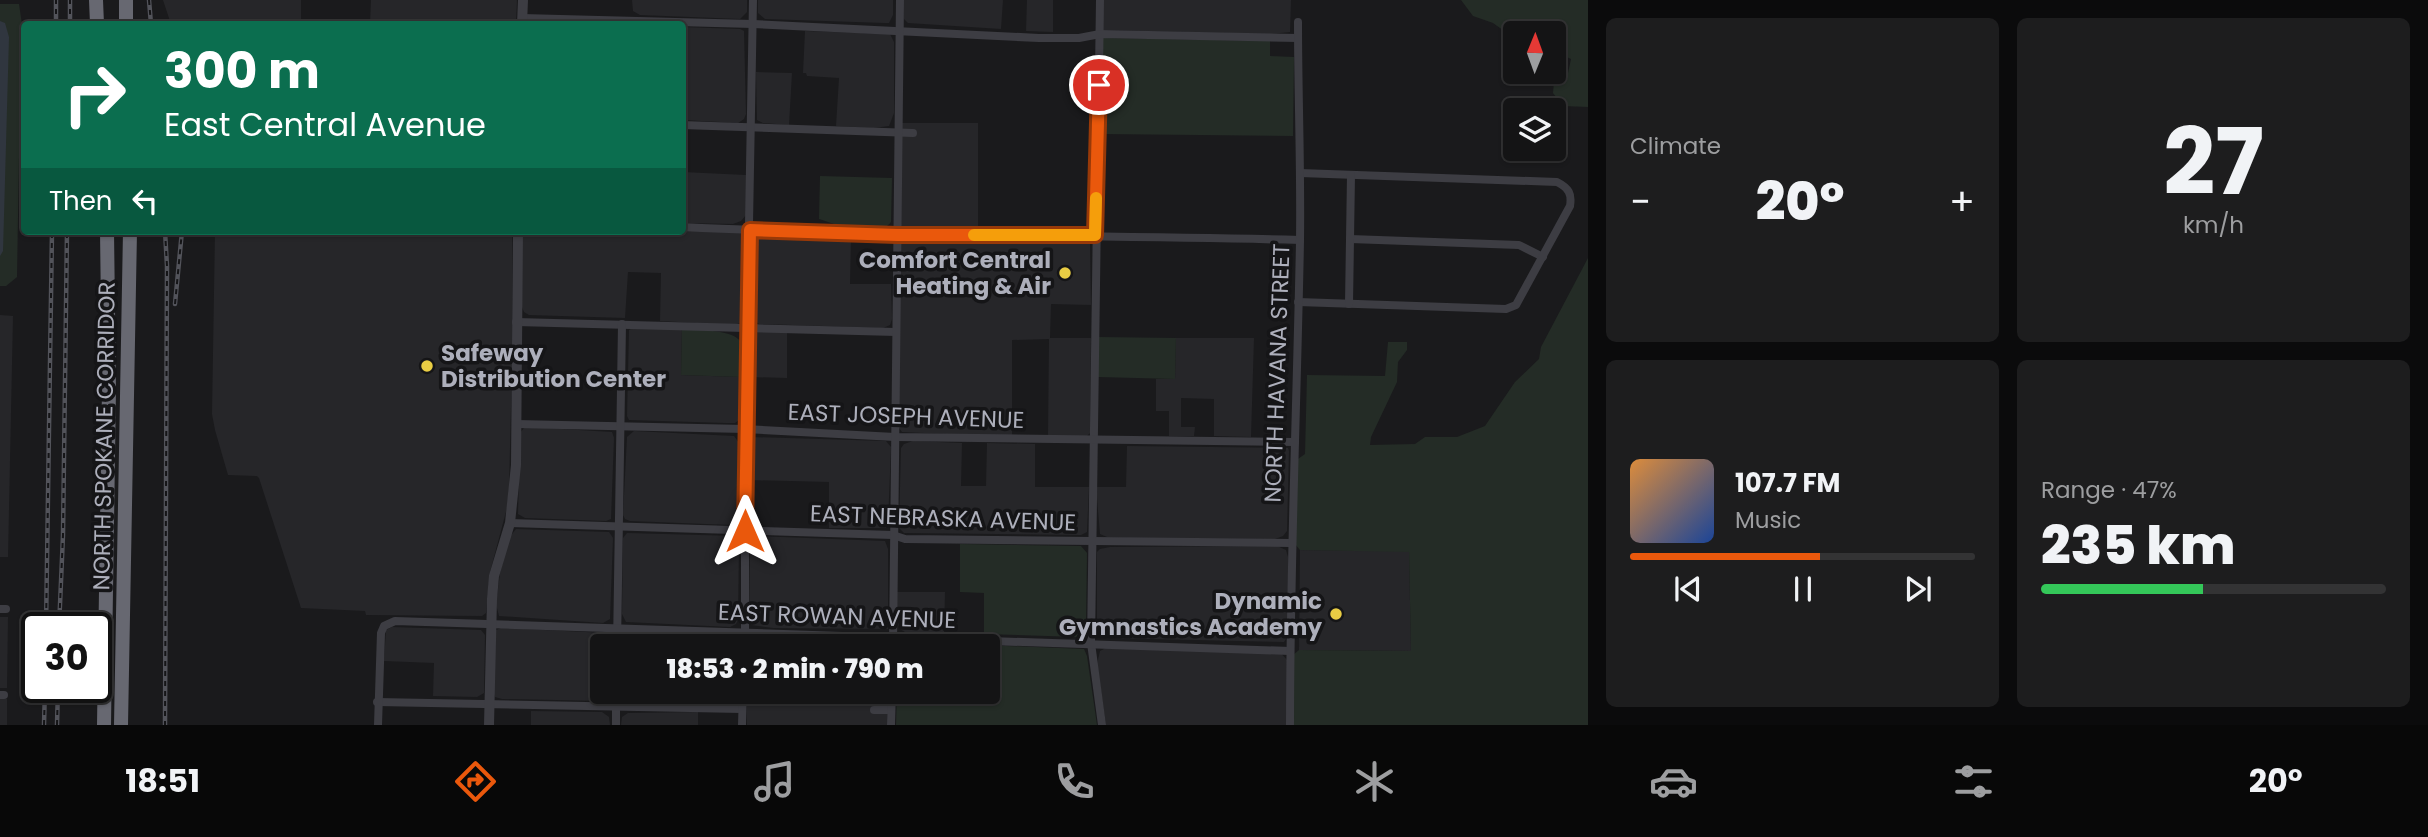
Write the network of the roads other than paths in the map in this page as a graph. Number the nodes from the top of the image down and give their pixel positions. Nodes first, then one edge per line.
1 (96, 0) edge
2 (126, 0) edge
3 (523, 0) edge
4 (753, 0) edge
5 (900, 0) edge
6 (1100, 0) edge
7 (96, 21) edge
8 (126, 21) edge
9 (522, 21) edge
10 (1298, 22) dead end
11 (686, 23) edge
12 (753, 23) junction
13 (900, 30) junction
14 (1100, 34) junction
15 (1298, 38) junction
16 (686, 125) edge
17 (751, 128) junction
18 (897, 132) junction
19 (913, 133) dead end
20 (1300, 173) junction
21 (1351, 174) junction
22 (686, 227) edge
23 (750, 230) junction
24 (107, 235) edge
25 (130, 235) edge
26 (518, 235) edge
27 (897, 235) junction
28 (1095, 235) junction
29 (1300, 240) junction
30 (1350, 240) junction
31 (1543, 257) junction
32 (1298, 302) junction
33 (1349, 304) junction
34 (516, 322) junction
35 (622, 324) junction
36 (748, 328) junction
37 (896, 332) junction
38 (516, 424) junction
39 (621, 427) junction
40 (745, 429) junction
41 (895, 437) junction
42 (1094, 440) junction
43 (1295, 442) junction
44 (510, 523) junction
45 (619, 527) junction
46 (745, 531) junction
47 (893, 535) junction
48 (1093, 541) junction
49 (1291, 543) junction
50 (491, 624) junction
51 (617, 627) junction
52 (617, 634) edge
53 (745, 634) joint
54 (893, 634) edge
55 (1000, 640) edge
56 (1091, 643) junction
57 (1290, 651) junction
58 (377, 702) junction
59 (489, 702) junction
60 (742, 704) edge
61 (891, 704) edge
62 (616, 706) junction
63 (742, 709) junction
64 (874, 710) dead end
65 (891, 710) junction
66 (104, 725) edge
67 (121, 725) edge
68 (377, 725) edge
69 (489, 725) edge
70 (616, 725) edge
71 (742, 725) edge
72 (891, 725) edge
73 (1102, 725) edge
74 (1290, 725) edge

1 - 7 highway
2 - 8 highway
3 - 9 street
4 - 12 street
5 - 13 street
6 - 14 street
10 - 15 street, NORTH HAVANA STREET
11 - 12 street
12 - 13 street
12 - 17 street
13 - 14 street
13 - 18 street
14 - 15 street
14 - 28 street
15 - 20 street, NORTH HAVANA STREET
16 - 17 street
17 - 18 street
17 - 23 street
18 - 19 street
18 - 27 street
20 - 21 street
20 - 29 street, NORTH HAVANA STREET
21 - 30 street
21 - 31 street
22 - 23 street
23 - 27 street
23 - 36 street
24 - 66 highway, NORTH SPOKANE CORRIDOR
25 - 67 highway, NORTH SPOKANE CORRIDOR
26 - 34 street
27 - 28 street
27 - 37 street
28 - 29 street
28 - 42 street
29 - 32 street, NORTH HAVANA STREET
30 - 31 street
30 - 33 street
31 - 33 street
32 - 33 street
32 - 43 street, NORTH HAVANA STREET
34 - 35 street
34 - 38 street
35 - 36 street
35 - 39 street
36 - 37 street
36 - 40 street
37 - 41 street
38 - 39 street, EAST JOSEPH AVENUE
38 - 44 street
39 - 40 street, EAST JOSEPH AVENUE
39 - 45 street
40 - 41 street, EAST JOSEPH AVENUE
40 - 46 street
41 - 42 street, EAST JOSEPH AVENUE
41 - 47 street
42 - 43 street, EAST JOSEPH AVENUE
42 - 48 street
43 - 49 street, NORTH HAVANA STREET
44 - 45 street, EAST NEBRASKA AVENUE
44 - 50 street
45 - 46 street, EAST NEBRASKA AVENUE
45 - 51 street
46 - 47 street, EAST NEBRASKA AVENUE
46 - 53 street
47 - 48 street, EAST NEBRASKA AVENUE
47 - 54 street
48 - 49 street, EAST NEBRASKA AVENUE
48 - 56 street
49 - 57 street, NORTH HAVANA STREET
50 - 51 street, EAST ROWAN AVENUE
50 - 58 street, EAST ROWAN AVENUE
50 - 59 street
51 - 52 street
51 - 53 street, EAST ROWAN AVENUE
55 - 56 street, EAST ROWAN AVENUE
56 - 57 street, EAST ROWAN AVENUE
56 - 73 street
57 - 74 street, NORTH HAVANA STREET
58 - 59 street
58 - 68 street
59 - 62 street
59 - 69 street
60 - 63 street
61 - 65 street
62 - 63 street
62 - 70 street
63 - 71 street
64 - 65 street
65 - 72 street

